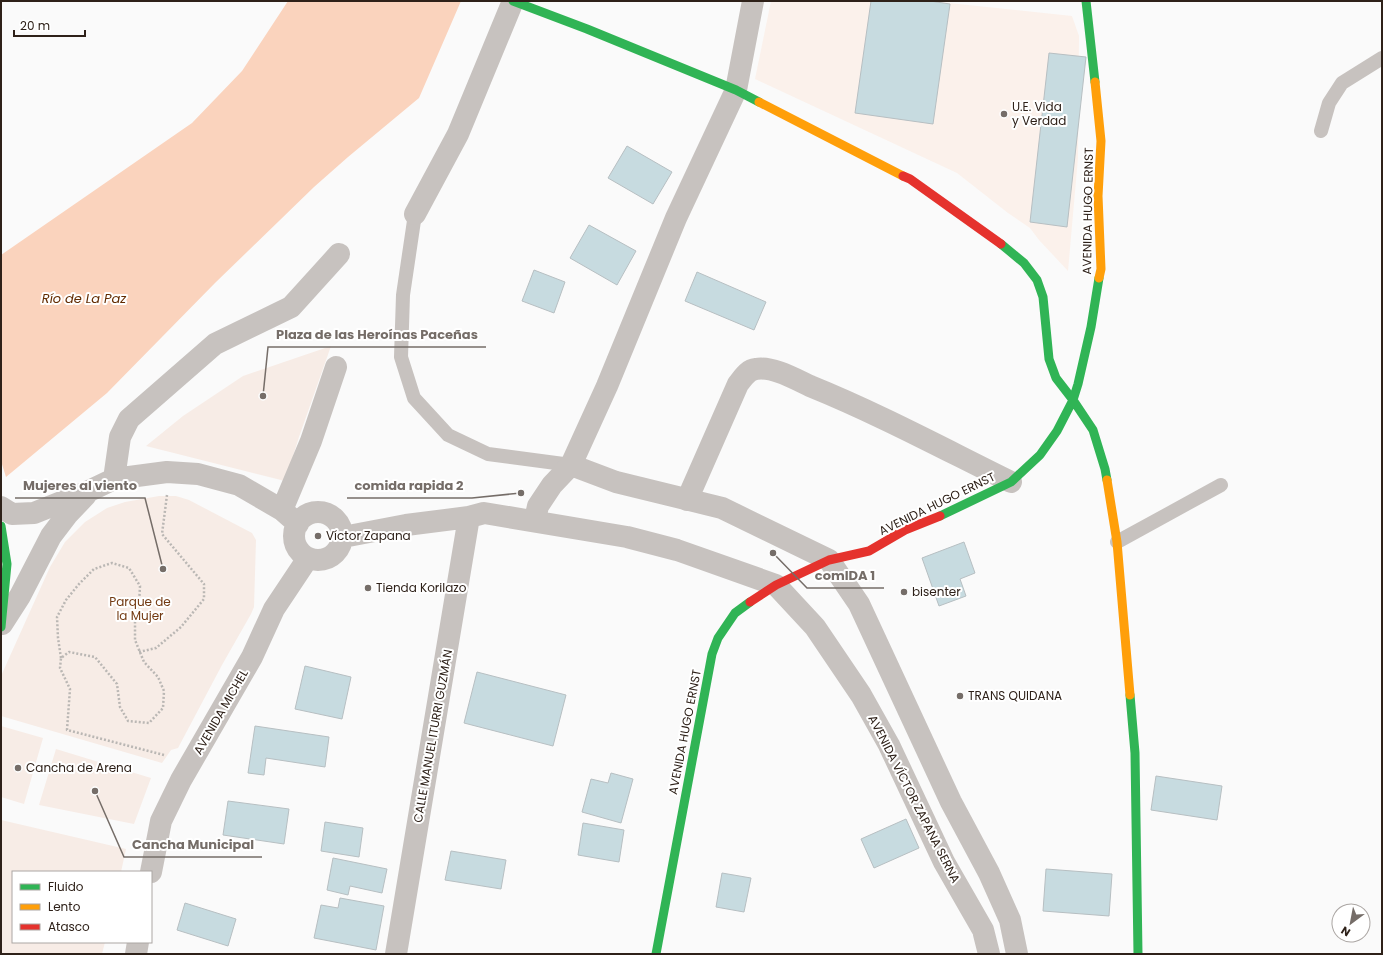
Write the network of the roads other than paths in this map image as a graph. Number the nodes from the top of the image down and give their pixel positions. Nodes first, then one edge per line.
1 (513, 1) edge
2 (752, 1) edge
3 (1086, 1) edge
4 (1382, 58) edge
5 (736, 90) junction
6 (1321, 131) dead end
7 (415, 214) joint
8 (339, 254) dead end
9 (336, 367) dead end
10 (1073, 400) junction
11 (571, 465) junction
12 (114, 480) junction
13 (1011, 482) junction
14 (1221, 484) dead end
15 (89, 491) junction
16 (687, 500) junction
17 (1, 507) edge
18 (537, 513) junction
19 (290, 517) junction
20 (469, 517) junction
21 (1, 526) edge
22 (343, 537) junction
23 (1116, 542) junction
24 (308, 558) junction
25 (829, 560) junction
26 (776, 585) junction
27 (2, 626) edge
28 (151, 871) edge
29 (1010, 920) junction
30 (983, 930) junction
31 (138, 943) edge
32 (136, 954) edge
33 (396, 954) edge
34 (656, 954) edge
35 (989, 954) edge
36 (1017, 954) edge
37 (1138, 954) edge

1 - 5 street
1 - 7 street
2 - 5 street
3 - 10 street, AVENIDA HUGO ERNST
4 - 6 lane
5 - 10 street
5 - 11 street
7 - 11 lane
8 - 12 street
9 - 19 street
10 - 13 street, AVENIDA HUGO ERNST
10 - 23 street
11 - 16 street
11 - 18 street
12 - 15 street
12 - 19 street
13 - 16 street
13 - 25 street, AVENIDA HUGO ERNST
14 - 23 lane
15 - 17 street
15 - 27 street
16 - 25 street
18 - 20 street, AVENIDA VÍCTOR ZAPANA SERNA
18 - 26 street, AVENIDA VÍCTOR ZAPANA SERNA
19 - 22 street
19 - 24 street
20 - 22 street, AVENIDA VÍCTOR ZAPANA SERNA
20 - 33 street, CALLE MANUEL ITURRI GUZMÁN
21 - 27 street
22 - 24 street
23 - 37 street
24 - 28 street, AVENIDA MICHEL
25 - 26 street, AVENIDA HUGO ERNST
25 - 29 street
26 - 30 street, AVENIDA VÍCTOR ZAPANA SERNA
26 - 34 street, AVENIDA HUGO ERNST
29 - 30 street
29 - 36 street
30 - 35 street, AVENIDA VÍCTOR ZAPANA SERNA
31 - 32 street

